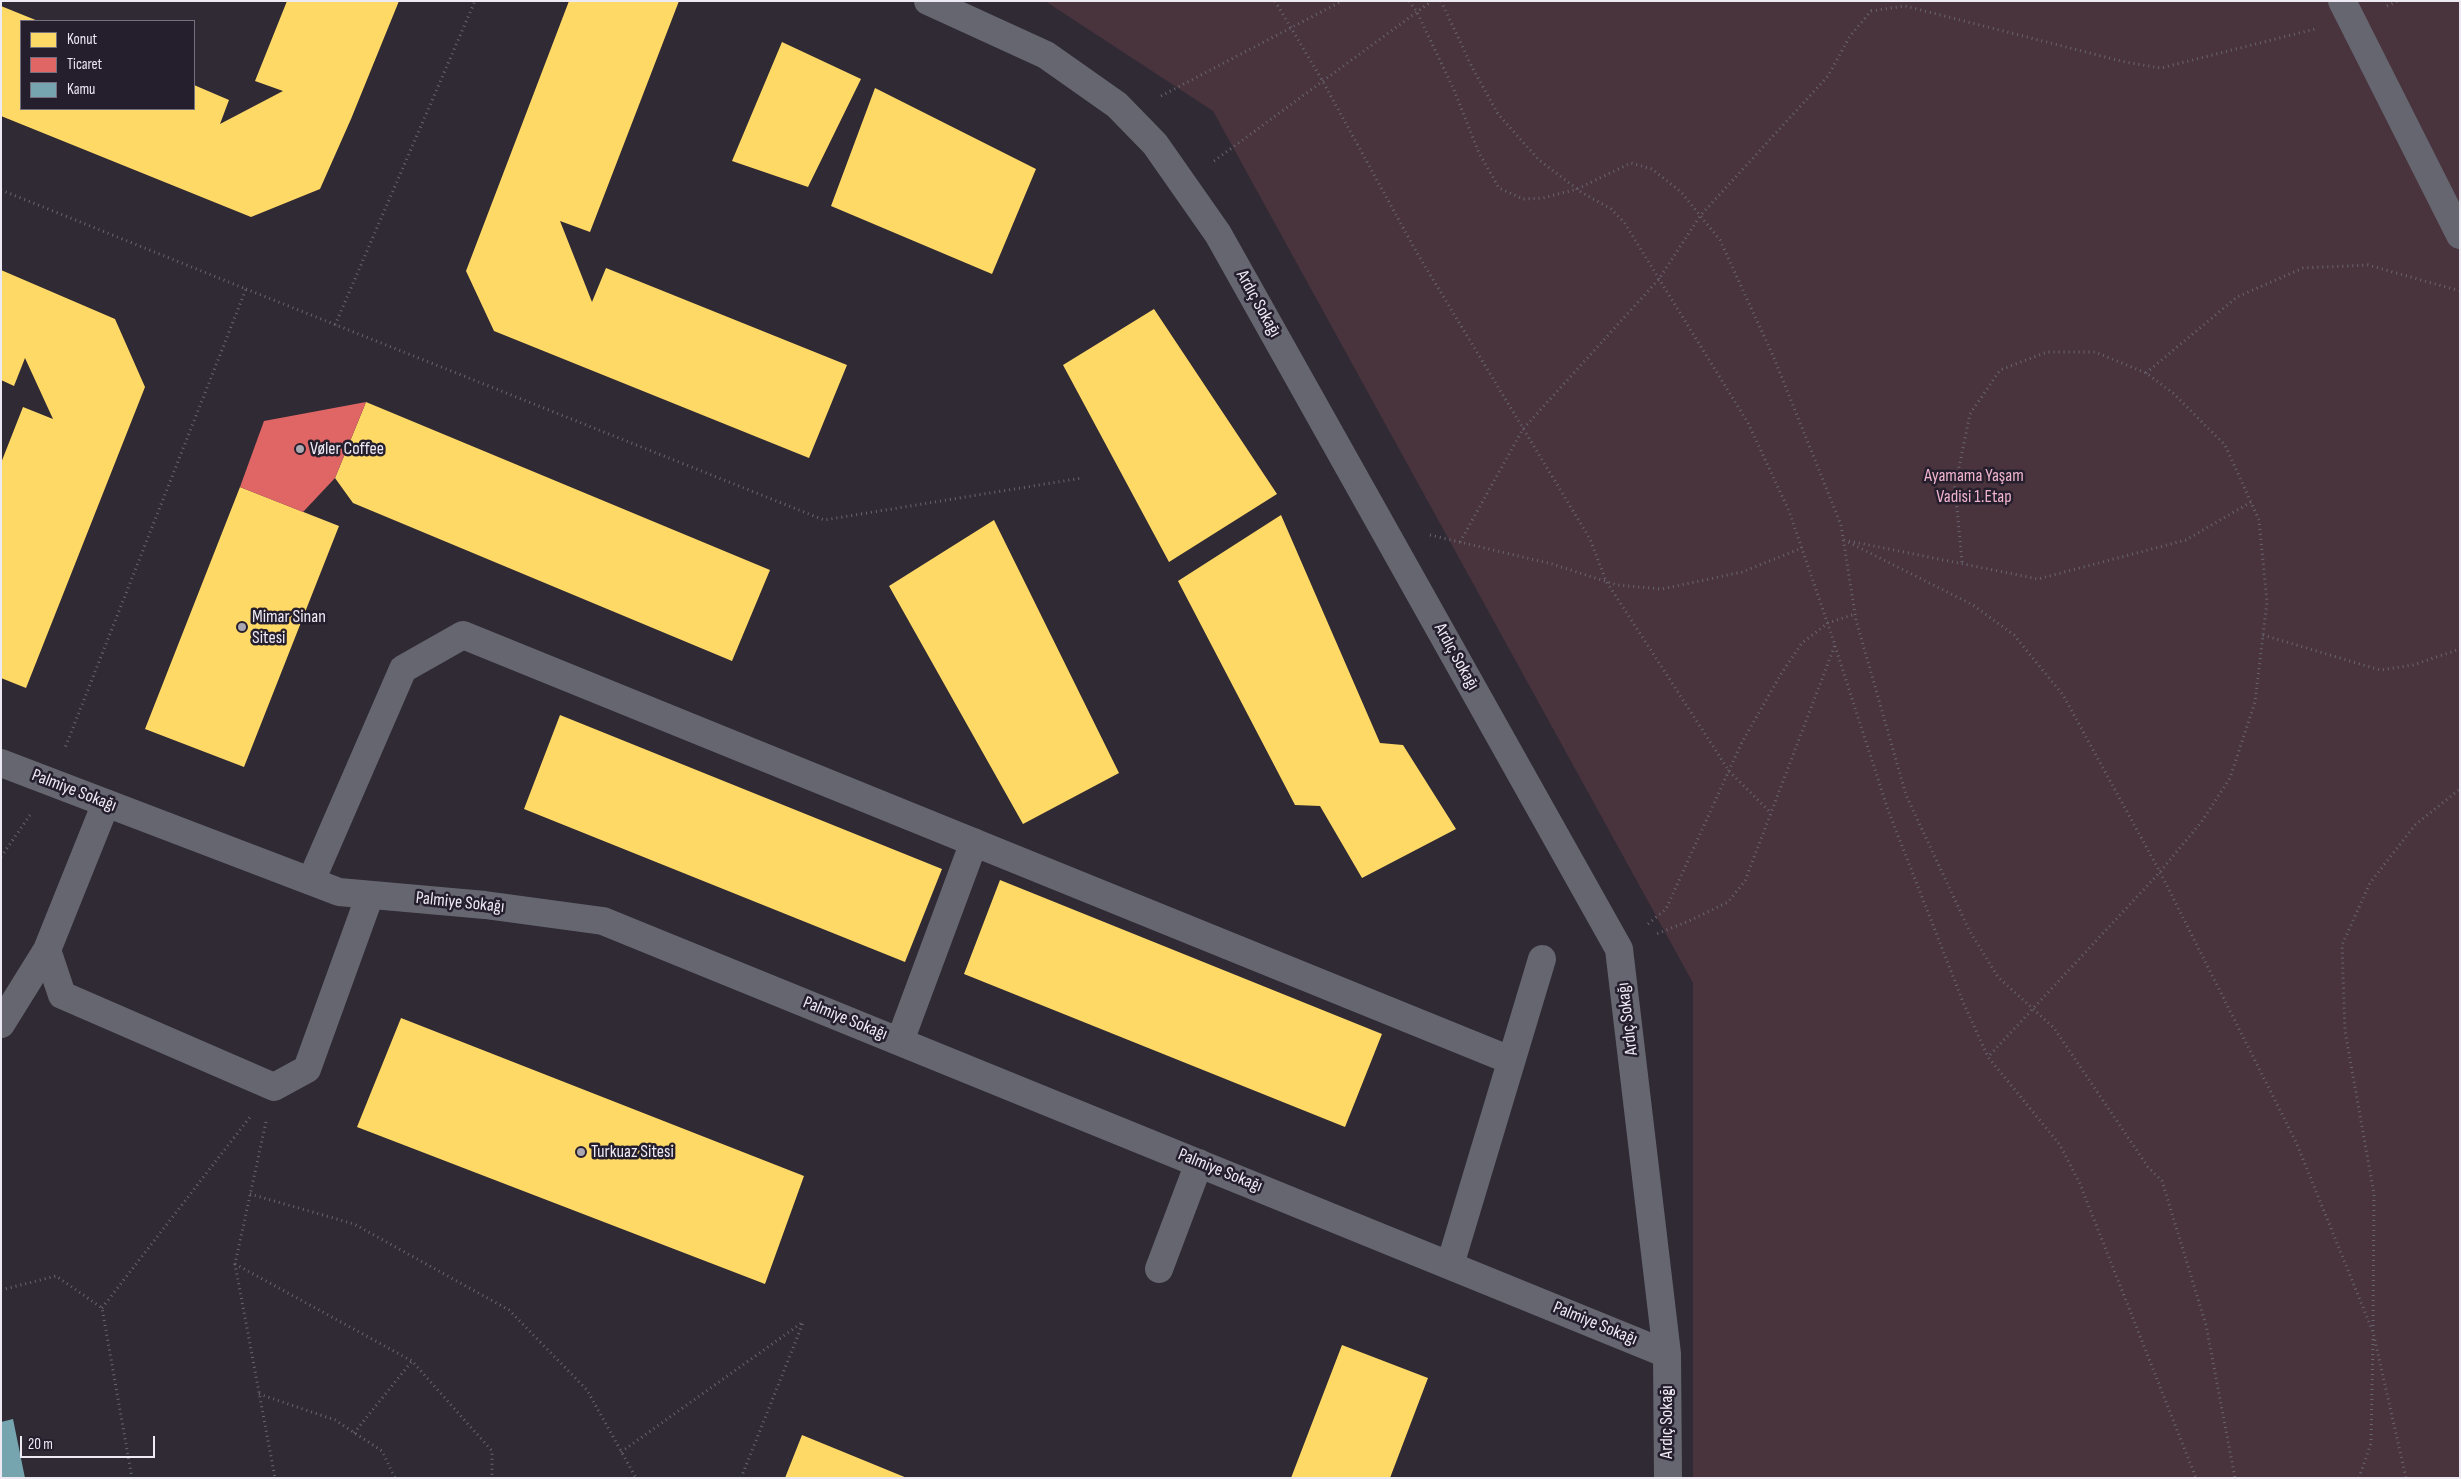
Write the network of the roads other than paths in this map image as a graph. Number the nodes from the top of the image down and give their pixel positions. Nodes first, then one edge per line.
1 (928, 1) edge
2 (2347, 11) edge
3 (2460, 235) edge
4 (1, 763) edge
5 (106, 803) junction
6 (974, 842) junction
7 (311, 882) junction
8 (370, 895) junction
9 (47, 950) junction
10 (1542, 959) dead end
11 (1, 1024) edge
12 (900, 1041) junction
13 (1510, 1060) junction
14 (1200, 1163) junction
15 (1450, 1265) junction
16 (1159, 1268) dead end
17 (1668, 1354) junction
18 (1668, 1478) edge

1 - 17 street, Ardıç Sokağı
2 - 3 street
4 - 5 street, Palmiye Sokağı
5 - 7 street, Palmiye Sokağı
5 - 9 street
6 - 7 street
6 - 12 street
6 - 13 street
7 - 8 street, Palmiye Sokağı
8 - 9 street
8 - 12 street, Palmiye Sokağı
9 - 11 street
10 - 13 street
12 - 14 street, Palmiye Sokağı
13 - 15 street
14 - 15 street, Palmiye Sokağı
14 - 16 street
15 - 17 street, Palmiye Sokağı
17 - 18 street, Ardıç Sokağı

